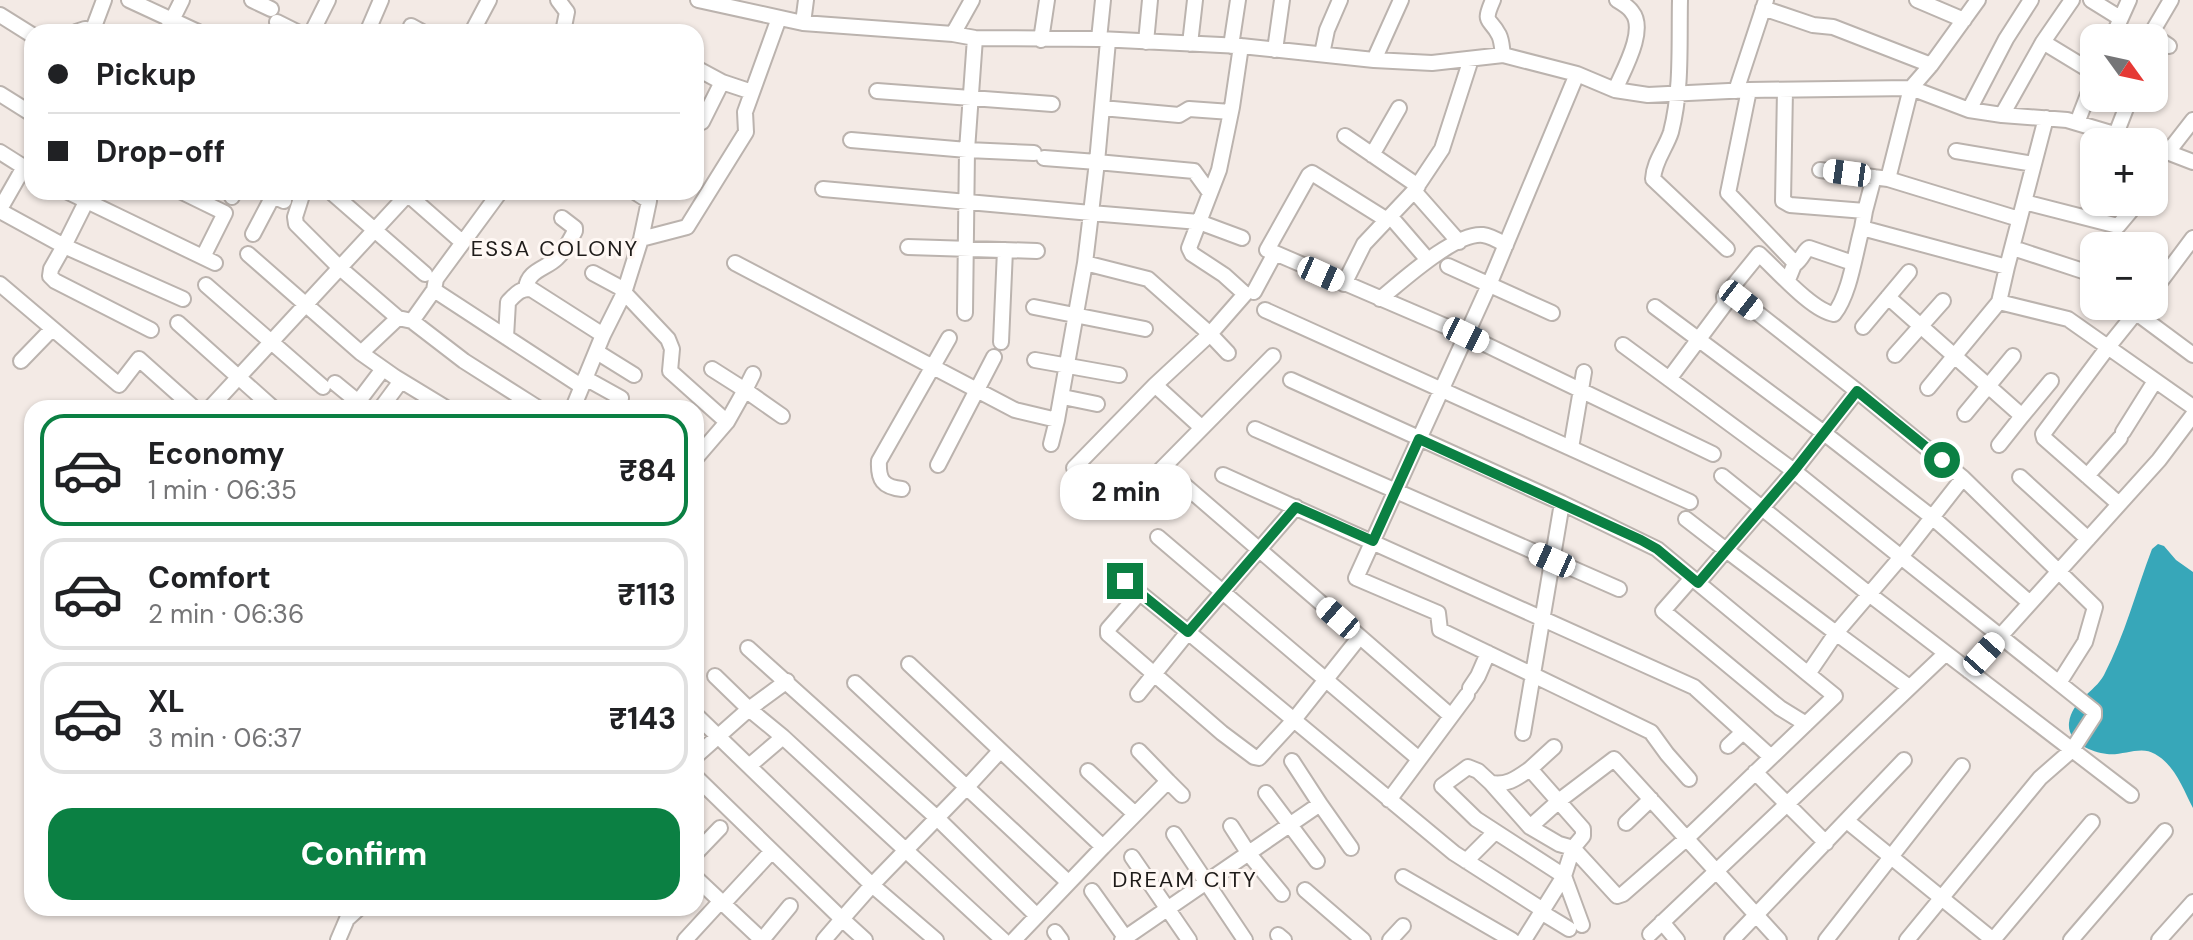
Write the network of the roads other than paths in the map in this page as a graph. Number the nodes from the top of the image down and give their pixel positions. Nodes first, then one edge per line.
1 (104, 0) edge
2 (129, 0) edge
3 (182, 0) edge
4 (252, 0) edge
5 (328, 0) edge
6 (381, 0) edge
7 (489, 0) edge
8 (558, 0) edge
9 (698, 0) edge
10 (806, 0) edge
11 (972, 0) edge
12 (1047, 0) edge
13 (1103, 0) edge
14 (1150, 0) edge
15 (1195, 0) edge
16 (1238, 0) edge
17 (1282, 0) edge
18 (1340, 0) edge
19 (1401, 0) edge
20 (1493, 0) edge
21 (1617, 0) edge
22 (1680, 0) edge
23 (1917, 0) edge
24 (1978, 0) edge
25 (2031, 0) edge
26 (2072, 0) edge
27 (2091, 0) edge
28 (2129, 0) edge
29 (2171, 0) edge
30 (1764, 4) edge
31 (0, 15) edge
32 (779, 18) junction
33 (2120, 18) junction
34 (1964, 20) junction
35 (803, 23) junction
36 (90, 24) edge
37 (166, 24) edge
38 (170, 24) edge
39 (286, 24) edge
40 (316, 24) edge
41 (371, 24) edge
42 (476, 24) edge
43 (565, 24) edge
44 (2118, 24) edge
45 (2157, 24) edge
46 (24, 30) edge
47 (953, 34) junction
48 (975, 38) junction
49 (1041, 40) junction
50 (1103, 40) junction
51 (1146, 42) junction
52 (2043, 42) junction
53 (1190, 44) junction
54 (1236, 46) junction
55 (1275, 50) junction
56 (1322, 54) junction
57 (1503, 55) junction
58 (1471, 59) junction
59 (1374, 60) junction
60 (1931, 65) junction
61 (2080, 67) edge
62 (704, 72) edge
63 (1577, 74) junction
64 (722, 82) junction
65 (1911, 88) junction
66 (1615, 90) junction
67 (1742, 90) junction
68 (1785, 90) junction
69 (877, 91) dead end
70 (752, 92) junction
71 (1678, 92) junction
72 (0, 94) edge
73 (970, 98) junction
74 (1052, 104) dead end
75 (24, 106) edge
76 (1102, 108) junction
77 (1399, 108) dead end
78 (1969, 110) junction
79 (1231, 112) junction
80 (2081, 112) edge
81 (2002, 115) junction
82 (704, 118) edge
83 (2046, 118) junction
84 (2193, 120) edge
85 (2077, 123) junction
86 (2095, 128) edge
87 (1345, 136) dead end
88 (851, 140) dead end
89 (2168, 143) edge
90 (967, 150) junction
91 (1956, 151) dead end
92 (0, 152) edge
93 (2168, 153) edge
94 (1372, 155) junction
95 (1097, 162) junction
96 (2193, 162) edge
97 (2034, 164) junction
98 (24, 167) edge
99 (1820, 170) dead end
100 (24, 176) edge
101 (1881, 178) junction
102 (1416, 188) junction
103 (823, 189) dead end
104 (1210, 193) junction
105 (87, 200) edge
106 (94, 200) edge
107 (198, 200) edge
108 (272, 200) edge
109 (300, 200) edge
110 (340, 200) edge
111 (401, 200) edge
112 (415, 200) edge
113 (494, 200) edge
114 (647, 200) edge
115 (704, 200) edge
116 (704, 200) edge
117 (967, 202) junction
118 (2024, 202) junction
119 (0, 210) edge
120 (1865, 211) junction
121 (1091, 213) junction
122 (2126, 216) edge
123 (562, 218) dead end
124 (1388, 218) junction
125 (2019, 219) junction
126 (1199, 222) junction
127 (1862, 228) junction
128 (375, 230) junction
129 (253, 234) dead end
130 (2193, 238) edge
131 (641, 239) junction
132 (462, 242) junction
133 (1459, 242) junction
134 (1506, 245) junction
135 (64, 246) junction
136 (1259, 246) junction
137 (908, 247) dead end
138 (2013, 248) junction
139 (1727, 249) dead end
140 (967, 250) junction
141 (1005, 250) junction
142 (1037, 251) dead end
143 (248, 254) dead end
144 (1428, 260) junction
145 (735, 263) dead end
146 (1085, 263) junction
147 (1853, 263) junction
148 (1794, 265) junction
149 (1448, 266) dead end
150 (2007, 267) junction
151 (340, 268) junction
152 (2080, 270) edge
153 (2168, 271) edge
154 (1909, 272) dead end
155 (593, 273) dead end
156 (425, 274) dead end
157 (1788, 280) junction
158 (0, 284) edge
159 (1344, 284) junction
160 (206, 285) dead end
161 (1489, 285) junction
162 (526, 288) junction
163 (434, 290) junction
164 (1254, 292) dead end
165 (624, 293) junction
166 (1888, 297) junction
167 (183, 299) dead end
168 (1380, 299) junction
169 (1943, 301) dead end
170 (1999, 302) junction
171 (306, 304) junction
172 (1725, 304) junction
173 (1034, 307) dead end
174 (1655, 307) dead end
175 (1265, 310) dead end
176 (965, 313) dead end
177 (1552, 313) dead end
178 (1075, 315) junction
179 (405, 320) junction
180 (2127, 320) edge
181 (2149, 320) edge
182 (178, 323) dead end
183 (1921, 326) junction
184 (1863, 327) dead end
185 (52, 329) junction
186 (1145, 329) dead end
187 (151, 330) dead end
188 (1210, 334) junction
189 (603, 335) junction
190 (1466, 335) junction
191 (506, 337) junction
192 (949, 338) dead end
193 (1699, 340) junction
194 (272, 341) junction
195 (1001, 342) dead end
196 (1623, 345) dead end
197 (2108, 347) junction
198 (597, 352) junction
199 (361, 353) junction
200 (1228, 353) dead end
201 (1895, 355) dead end
202 (2193, 355) edge
203 (1273, 356) dead end
204 (2013, 356) dead end
205 (994, 357) dead end
206 (1956, 357) junction
207 (1035, 360) dead end
208 (21, 361) dead end
209 (934, 366) junction
210 (1067, 367) junction
211 (383, 369) junction
212 (712, 369) dead end
213 (1584, 372) dead end
214 (753, 374) dead end
215 (634, 375) dead end
216 (1119, 375) dead end
217 (238, 378) junction
218 (1669, 379) junction
219 (1291, 380) dead end
220 (401, 381) junction
221 (2051, 381) dead end
222 (2155, 381) junction
223 (583, 382) junction
224 (1155, 385) junction
225 (1989, 386) junction
226 (1928, 388) dead end
227 (977, 389) junction
228 (745, 390) junction
229 (1442, 390) junction
230 (1581, 390) junction
231 (1857, 391) junction
232 (1063, 397) junction
233 (621, 398) dead end
234 (185, 400) edge
235 (217, 400) edge
236 (264, 400) edge
237 (354, 400) edge
238 (365, 400) edge
239 (387, 400) edge
240 (433, 400) edge
241 (515, 400) edge
242 (576, 400) edge
243 (701, 400) edge
244 (704, 402) edge
245 (1097, 404) dead end
246 (2193, 407) edge
247 (1965, 414) dead end
248 (2193, 415) edge
249 (782, 416) dead end
250 (2022, 416) junction
251 (1057, 420) junction
252 (727, 422) junction
253 (1201, 427) junction
254 (1255, 429) dead end
255 (1824, 433) junction
256 (1419, 439) junction
257 (1051, 444) dead end
258 (1999, 445) dead end
259 (1571, 448) junction
260 (704, 449) edge
261 (1713, 454) dead end
262 (938, 465) dead end
263 (1074, 468) dead end
264 (1794, 471) junction
265 (1223, 475) dead end
266 (1722, 476) dead end
267 (2087, 476) junction
268 (2020, 477) dead end
269 (1963, 478) junction
270 (1182, 483) dead end
271 (902, 489) dead end
272 (1396, 491) junction
273 (1130, 501) dead end
274 (1690, 502) dead end
275 (1562, 503) junction
276 (2119, 504) junction
277 (1296, 507) junction
278 (1762, 507) junction
279 (1933, 518) junction
280 (1686, 519) dead end
281 (1158, 537) dead end
282 (2088, 539) junction
283 (1373, 541) junction
284 (1259, 549) junction
285 (1726, 550) junction
286 (1901, 557) junction
287 (1552, 560) junction
288 (2059, 571) junction
289 (1695, 580) junction
290 (1125, 581) dead end
291 (1619, 589) dead end
292 (1222, 594) junction
293 (1869, 594) junction
294 (1142, 595) junction
295 (2030, 603) junction
296 (1543, 619) junction
297 (1188, 632) junction
298 (1836, 633) junction
299 (1358, 635) junction
300 (2000, 637) junction
301 (748, 648) dead end
302 (1488, 653) junction
303 (1946, 653) junction
304 (909, 664) dead end
305 (1969, 671) junction
306 (1155, 673) junction
307 (1808, 674) junction
308 (1533, 675) junction
309 (715, 676) dead end
310 (1327, 679) junction
311 (787, 681) junction
312 (855, 683) dead end
313 (2059, 683) junction
314 (1909, 687) junction
315 (1138, 694) dead end
316 (749, 709) junction
317 (1451, 716) junction
318 (1293, 721) junction
319 (704, 723) edge
320 (1806, 724) junction
321 (1743, 732) junction
322 (1523, 733) dead end
323 (718, 736) junction
324 (783, 737) junction
325 (1728, 746) dead end
326 (1554, 747) dead end
327 (704, 749) edge
328 (2072, 750) junction
329 (1000, 751) junction
330 (1139, 751) dead end
331 (1771, 757) junction
332 (1419, 759) junction
333 (1904, 760) dead end
334 (1292, 761) dead end
335 (749, 766) junction
336 (1962, 766) dead end
337 (1530, 769) junction
338 (1088, 771) dead end
339 (1755, 772) junction
340 (1689, 779) dead end
341 (1168, 781) junction
342 (1491, 783) junction
343 (704, 785) edge
344 (967, 787) junction
345 (1266, 793) dead end
346 (1182, 795) dead end
347 (2131, 795) dead end
348 (1651, 799) junction
349 (1389, 800) junction
350 (1560, 800) junction
351 (1787, 803) junction
352 (1320, 804) junction
353 (1135, 814) junction
354 (937, 818) junction
355 (1847, 821) junction
356 (2092, 822) dead end
357 (1626, 823) dead end
358 (1291, 825) junction
359 (1231, 826) dead end
360 (1530, 827) junction
361 (720, 828) dead end
362 (2165, 831) dead end
363 (1495, 832) junction
364 (1174, 834) dead end
365 (1686, 839) junction
366 (1826, 843) junction
367 (704, 845) edge
368 (1103, 847) junction
369 (1351, 848) dead end
370 (1573, 848) junction
371 (772, 851) junction
372 (906, 851) junction
373 (1249, 854) junction
374 (1132, 857) dead end
375 (1893, 858) junction
376 (1317, 861) dead end
377 (1466, 861) junction
378 (1716, 871) junction
379 (1564, 876) junction
380 (1403, 877) dead end
381 (1068, 882) junction
382 (1206, 882) junction
383 (872, 885) junction
384 (704, 886) edge
385 (1305, 890) dead end
386 (1092, 891) dead end
387 (1282, 894) dead end
388 (1941, 898) junction
389 (2193, 902) edge
390 (722, 903) junction
391 (790, 906) dead end
392 (1168, 909) junction
393 (1542, 911) junction
394 (350, 916) edge
395 (1037, 916) junction
396 (1756, 916) junction
397 (842, 919) junction
398 (1662, 922) junction
399 (1403, 926) dead end
400 (1650, 934) dead end
401 (1125, 939) edge
402 (338, 940) edge
403 (685, 940) edge
404 (762, 940) edge
405 (824, 940) edge
406 (865, 940) edge
407 (936, 940) edge
408 (1003, 940) edge
409 (1014, 940) edge
410 (1189, 940) edge
411 (1245, 940) edge
412 (1363, 940) edge
413 (1390, 940) edge
414 (1512, 940) edge
415 (1524, 940) edge
416 (1677, 940) edge
417 (1732, 940) edge
418 (1779, 940) edge
419 (1826, 940) edge
420 (1907, 940) edge
421 (1993, 940) edge
422 (2071, 940) edge
423 (2159, 940) edge

1 - 36 street
2 - 37 street
3 - 38 street
4 - 39 street
5 - 40 street
6 - 41 street
7 - 42 street
8 - 43 street
9 - 32 street
10 - 35 street
11 - 47 street
12 - 49 street
13 - 50 street
14 - 51 street
15 - 53 street
16 - 54 street
17 - 55 street
18 - 56 street
19 - 59 street
20 - 57 street
21 - 66 street
22 - 71 street
23 - 34 street
24 - 34 street
25 - 78 street
26 - 52 street
27 - 33 street
28 - 33 street
29 - 45 street
30 - 60 street
30 - 67 street
31 - 46 street
32 - 35 street
32 - 70 street
33 - 44 street
34 - 60 street
35 - 47 street
47 - 48 street
48 - 49 street
48 - 73 street
49 - 50 street
50 - 51 street
50 - 76 street
51 - 53 street
52 - 61 street
52 - 81 street
53 - 54 street
54 - 55 street
54 - 79 street
55 - 56 street
56 - 59 street
57 - 58 street
57 - 63 street
58 - 59 street
58 - 102 street
60 - 65 street
62 - 64 street
63 - 66 street
63 - 134 street
64 - 70 street
64 - 82 street
65 - 68 street
65 - 78 street
65 - 101 street
66 - 71 street
67 - 68 street
67 - 71 street
67 - 148 street
68 - 120 street
69 - 73 street
70 - 115 street
71 - 139 street
72 - 75 street
73 - 74 street
73 - 90 street
76 - 79 street
76 - 95 street
77 - 94 street
78 - 81 street
79 - 104 street
80 - 85 street
81 - 83 street
83 - 85 street
83 - 97 street
84 - 89 street
85 - 86 street
87 - 94 street
88 - 90 street
90 - 95 street
90 - 117 street
91 - 97 street
92 - 98 street
93 - 96 street
94 - 102 street
95 - 104 street
95 - 121 street
97 - 118 street
99 - 101 street
100 - 119 street
101 - 120 street
101 - 125 street
102 - 124 street
102 - 133 street
103 - 117 street
104 - 126 street
105 - 135 street
106 - 107 street
108 - 129 street
109 - 151 street
110 - 128 street
111 - 128 street
112 - 132 street
113 - 132 street
114 - 131 street
116 - 131 street
117 - 121 street
117 - 140 street
118 - 122 street
118 - 125 street
119 - 135 street
120 - 127 street
121 - 126 street
121 - 146 street
123 - 162 street
124 - 136 street
124 - 144 street
124 - 159 street
125 - 138 street
126 - 136 street
126 - 188 street
127 - 147 street
127 - 150 street
128 - 151 street
128 - 156 street
130 - 153 street
131 - 165 street
132 - 163 street
133 - 134 street
133 - 144 street
134 - 161 street
135 - 167 street
135 - 187 street
136 - 159 street
136 - 164 street
137 - 140 street
138 - 150 street
138 - 152 street
140 - 141 street
140 - 176 street
141 - 142 street
141 - 195 street
143 - 171 street
144 - 168 street
145 - 209 street
146 - 178 street
146 - 188 street
147 - 148 street
147 - 157 street
148 - 157 street
149 - 161 street
150 - 170 street
151 - 171 street
151 - 179 street
154 - 166 street
155 - 165 street
157 - 172 street
158 - 185 street
159 - 168 street
160 - 194 street
161 - 177 street
161 - 190 street
162 - 189 street
162 - 191 street
163 - 179 street
163 - 191 street
165 - 189 street
165 - 243 street
166 - 183 street
166 - 184 street
168 - 190 street
169 - 183 street
170 - 197 street
170 - 206 street
171 - 194 street
171 - 199 street
172 - 193 street
172 - 231 street
173 - 178 street
174 - 193 street
175 - 229 street
178 - 186 street
178 - 210 street
179 - 199 street
179 - 241 street
180 - 197 street
181 - 202 street
182 - 217 street
183 - 201 street
183 - 206 street
185 - 208 street
185 - 234 street
188 - 200 street
188 - 224 street
189 - 198 street
190 - 229 street
190 - 230 street
191 - 223 street
192 - 209 street
193 - 218 street
193 - 255 street
194 - 217 street
194 - 237 street
196 - 218 street
197 - 222 street
197 - 267 street
198 - 215 street
198 - 223 street
199 - 211 street
203 - 253 street
204 - 225 street
205 - 227 street
206 - 225 street
206 - 226 street
207 - 210 street
209 - 227 street
209 - 271 street
210 - 216 street
210 - 232 street
211 - 220 street
211 - 238 street
212 - 228 street
213 - 230 street
214 - 228 street
217 - 235 street
217 - 236 street
218 - 264 street
219 - 256 street
220 - 239 street
220 - 240 street
221 - 250 street
222 - 246 street
222 - 267 street
223 - 233 street
223 - 242 street
224 - 253 street
224 - 263 street
225 - 247 street
225 - 250 street
227 - 251 street
227 - 262 street
228 - 249 street
228 - 252 street
229 - 256 street
229 - 259 street
230 - 259 street
230 - 261 street
231 - 255 street
231 - 269 street
232 - 245 street
232 - 251 street
244 - 252 street
248 - 276 street
250 - 258 street
251 - 257 street
252 - 260 street
253 - 273 street
254 - 272 street
255 - 264 street
255 - 279 street
256 - 272 street
256 - 275 street
259 - 274 street
264 - 278 street
264 - 286 street
265 - 277 street
266 - 278 street
267 - 276 street
268 - 282 street
269 - 279 street
269 - 288 street
270 - 284 street
272 - 283 street
272 - 287 street
275 - 287 street
275 - 289 street
276 - 282 street
277 - 283 street
277 - 284 street
278 - 285 street
278 - 293 street
279 - 286 street
279 - 295 street
280 - 285 street
281 - 292 street
282 - 288 street
283 - 296 street
283 - 302 street
284 - 292 street
284 - 299 street
285 - 289 street
285 - 298 street
286 - 293 street
286 - 300 street
287 - 291 street
287 - 296 street
288 - 295 street
288 - 313 street
289 - 307 street
289 - 320 street
290 - 294 street
292 - 297 street
292 - 310 street
293 - 298 street
293 - 303 street
294 - 297 street
294 - 306 street
295 - 300 street
296 - 308 street
296 - 321 street
297 - 306 street
297 - 318 street
298 - 307 street
298 - 314 street
299 - 310 street
299 - 317 street
300 - 305 street
300 - 313 street
301 - 311 street
302 - 308 street
302 - 317 street
303 - 305 street
303 - 314 street
304 - 329 street
305 - 328 street
306 - 315 street
306 - 318 street
307 - 320 street
308 - 322 street
308 - 340 street
309 - 316 street
310 - 318 street
310 - 332 street
311 - 316 street
311 - 354 street
312 - 344 street
313 - 328 street
314 - 351 street
316 - 323 street
316 - 324 street
317 - 332 street
318 - 349 street
319 - 323 street
320 - 331 street
321 - 325 street
321 - 331 street
323 - 327 street
323 - 335 street
324 - 335 street
324 - 372 street
326 - 337 street
328 - 347 street
328 - 388 street
329 - 344 street
329 - 368 street
330 - 341 street
331 - 339 street
332 - 349 street
333 - 355 street
334 - 352 street
335 - 383 street
336 - 375 street
337 - 342 street
337 - 350 street
338 - 353 street
339 - 351 street
339 - 365 street
341 - 346 street
341 - 353 street
342 - 360 street
342 - 363 street
343 - 371 street
344 - 354 street
344 - 381 street
345 - 358 street
348 - 350 street
348 - 357 street
348 - 365 street
349 - 377 street
350 - 360 street
350 - 370 street
351 - 366 street
351 - 378 street
352 - 358 street
352 - 369 street
353 - 368 street
354 - 372 street
354 - 395 street
355 - 366 street
355 - 375 street
356 - 421 street
358 - 373 street
358 - 376 street
359 - 373 street
360 - 370 street
361 - 367 street
362 - 422 street
363 - 377 street
363 - 379 street
364 - 382 street
365 - 370 street
365 - 378 street
366 - 396 street
368 - 381 street
370 - 379 street
371 - 390 street
371 - 397 street
372 - 383 street
372 - 408 street
373 - 382 street
373 - 387 street
374 - 392 street
375 - 388 street
375 - 419 street
377 - 393 street
378 - 396 street
378 - 398 street
379 - 393 street
379 - 393 street
380 - 414 street
381 - 395 street
382 - 392 street
382 - 411 street
383 - 397 street
383 - 407 street
384 - 390 street
385 - 412 street
386 - 401 street
388 - 420 street
388 - 421 street
389 - 423 street
390 - 403 street
390 - 404 street
391 - 404 street
392 - 401 street
392 - 410 street
393 - 415 street
394 - 402 street
395 - 409 street
396 - 417 street
396 - 418 street
397 - 405 street
397 - 406 street
398 - 400 street
398 - 416 street
399 - 413 street

